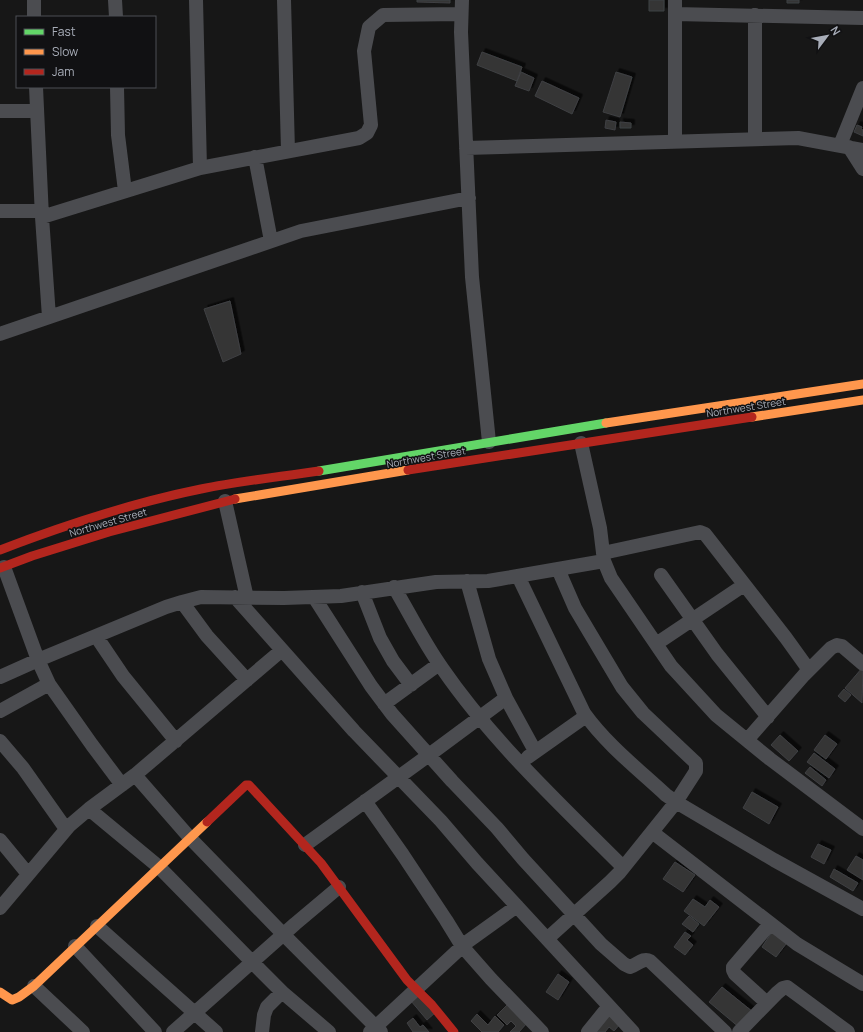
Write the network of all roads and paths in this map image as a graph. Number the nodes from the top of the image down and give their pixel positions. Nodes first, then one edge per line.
1 (34, 0) edge
2 (115, 0) edge
3 (196, 0) edge
4 (284, 0) edge
5 (462, 0) edge
6 (675, 7) edge
7 (461, 14) junction
8 (754, 15) junction
9 (34, 16) edge
10 (116, 16) edge
11 (863, 18) edge
12 (36, 88) edge
13 (117, 88) edge
14 (863, 88) edge
15 (0, 111) edge
16 (37, 111) junction
17 (755, 139) junction
18 (675, 142) junction
19 (851, 147) edge
20 (466, 148) junction
21 (288, 151) junction
22 (255, 158) junction
23 (200, 168) junction
24 (863, 169) edge
25 (124, 191) junction
26 (469, 198) junction
27 (0, 211) edge
28 (42, 214) junction
29 (271, 241) junction
30 (49, 317) junction
31 (0, 334) edge
32 (863, 384) edge
33 (863, 400) edge
34 (489, 442) junction
35 (581, 443) junction
36 (225, 501) junction
37 (0, 550) edge
38 (603, 557) junction
39 (2, 568) edge
40 (558, 569) junction
41 (661, 575) dead end
42 (518, 576) junction
43 (467, 581) junction
44 (744, 585) junction
45 (394, 587) junction
46 (362, 592) junction
47 (314, 597) junction
48 (241, 598) junction
49 (182, 602) junction
50 (692, 620) junction
51 (96, 636) junction
52 (656, 644) junction
53 (282, 650) junction
54 (38, 660) junction
55 (439, 664) junction
56 (863, 664) edge
57 (809, 670) junction
58 (0, 677) edge
59 (247, 680) junction
60 (49, 684) junction
61 (411, 685) junction
62 (506, 698) junction
63 (384, 704) junction
64 (0, 712) edge
65 (586, 716) junction
66 (480, 717) junction
67 (768, 717) junction
68 (747, 740) junction
69 (0, 741) edge
70 (176, 741) junction
71 (535, 751) junction
72 (429, 755) junction
73 (521, 765) junction
74 (135, 775) junction
75 (398, 778) junction
76 (122, 785) junction
77 (365, 802) junction
78 (676, 802) junction
79 (89, 809) junction
80 (66, 829) junction
81 (863, 829) edge
82 (652, 832) junction
83 (190, 838) junction
84 (0, 840) edge
85 (305, 845) junction
86 (159, 867) junction
87 (623, 867) junction
88 (28, 874) junction
89 (339, 887) junction
90 (517, 906) junction
91 (0, 908) edge
92 (863, 908) edge
93 (574, 914) junction
94 (770, 924) junction
95 (97, 926) junction
96 (283, 934) junction
97 (548, 938) junction
98 (75, 946) junction
99 (462, 946) junction
100 (252, 962) junction
101 (863, 984) edge
102 (34, 986) junction
103 (417, 989) junction
104 (0, 992) edge
105 (282, 992) junction
106 (767, 1003) junction
107 (609, 1006) junction
108 (194, 1013) junction
109 (376, 1030) edge
110 (846, 1031) edge
111 (83, 1032) edge
112 (155, 1032) edge
113 (173, 1032) edge
114 (216, 1032) edge
115 (262, 1032) edge
116 (329, 1032) edge
117 (454, 1032) edge
118 (542, 1032) edge
119 (588, 1032) edge
120 (633, 1032) edge
121 (725, 1032) edge
122 (739, 1032) edge

1 - 9 street
2 - 10 street
3 - 23 street
4 - 21 street
5 - 7 street
6 - 8 street
6 - 18 street
7 - 20 street
7 - 21 street
8 - 11 street
8 - 17 street
12 - 16 street
13 - 25 street
14 - 19 street
15 - 16 street
16 - 28 street
17 - 18 street
17 - 19 street
18 - 20 street
19 - 24 street
20 - 26 street
21 - 22 street
22 - 23 street
22 - 29 street
23 - 25 street
25 - 28 street
26 - 29 street
26 - 34 street
27 - 28 street
28 - 30 street
29 - 30 street
30 - 31 street
32 - 34 main road, Northwest Street
33 - 35 main road, Northwest Street
34 - 37 main road, Northwest Street
35 - 36 main road, Northwest Street
35 - 38 street
36 - 39 main road, Northwest Street
36 - 48 street
38 - 40 street
38 - 44 street
38 - 52 street
39 - 54 street
40 - 42 street
40 - 78 street
41 - 50 street
42 - 43 street
42 - 65 street
43 - 45 street
43 - 62 street
44 - 50 street
44 - 57 street
45 - 46 street
45 - 55 street
46 - 47 street
46 - 61 street
47 - 48 street
47 - 63 street
48 - 49 street
48 - 53 street
49 - 51 street
49 - 59 street
50 - 52 street
50 - 67 street
51 - 54 street
51 - 70 street
52 - 68 street
53 - 59 street
53 - 75 street
54 - 58 street
54 - 60 street
55 - 61 street
55 - 66 street
56 - 57 street
57 - 67 street
59 - 70 street
60 - 64 street
60 - 76 street
61 - 63 street
62 - 66 street
62 - 71 street
63 - 72 street
65 - 71 street
65 - 78 street
66 - 72 street
66 - 73 street
67 - 68 street
68 - 81 street
69 - 80 street
70 - 74 street
71 - 73 street
72 - 75 street
72 - 93 street
73 - 87 street
74 - 76 street
74 - 83 street
75 - 77 street
75 - 90 street
76 - 79 street
77 - 85 street
77 - 99 street
78 - 82 street
78 - 92 street
79 - 80 street
79 - 86 street
80 - 88 street
82 - 87 street
82 - 94 street
83 - 85 main road
83 - 86 main road
83 - 96 street
84 - 88 street
85 - 89 main road
86 - 95 main road
86 - 100 street
87 - 93 street
88 - 91 street
89 - 96 street
89 - 103 main road
90 - 97 street
90 - 99 street
93 - 97 street
93 - 121 street
94 - 101 street
94 - 106 street
95 - 98 main road
95 - 108 street
96 - 100 street
96 - 109 street
97 - 107 street
98 - 102 main road
98 - 112 street
99 - 103 street
99 - 118 street
100 - 105 street
100 - 108 street
102 - 104 main road
102 - 111 street
103 - 109 street
103 - 117 main road
105 - 115 street
105 - 116 street
106 - 110 street
106 - 122 street
107 - 119 street
107 - 120 street
108 - 113 street
108 - 114 street

